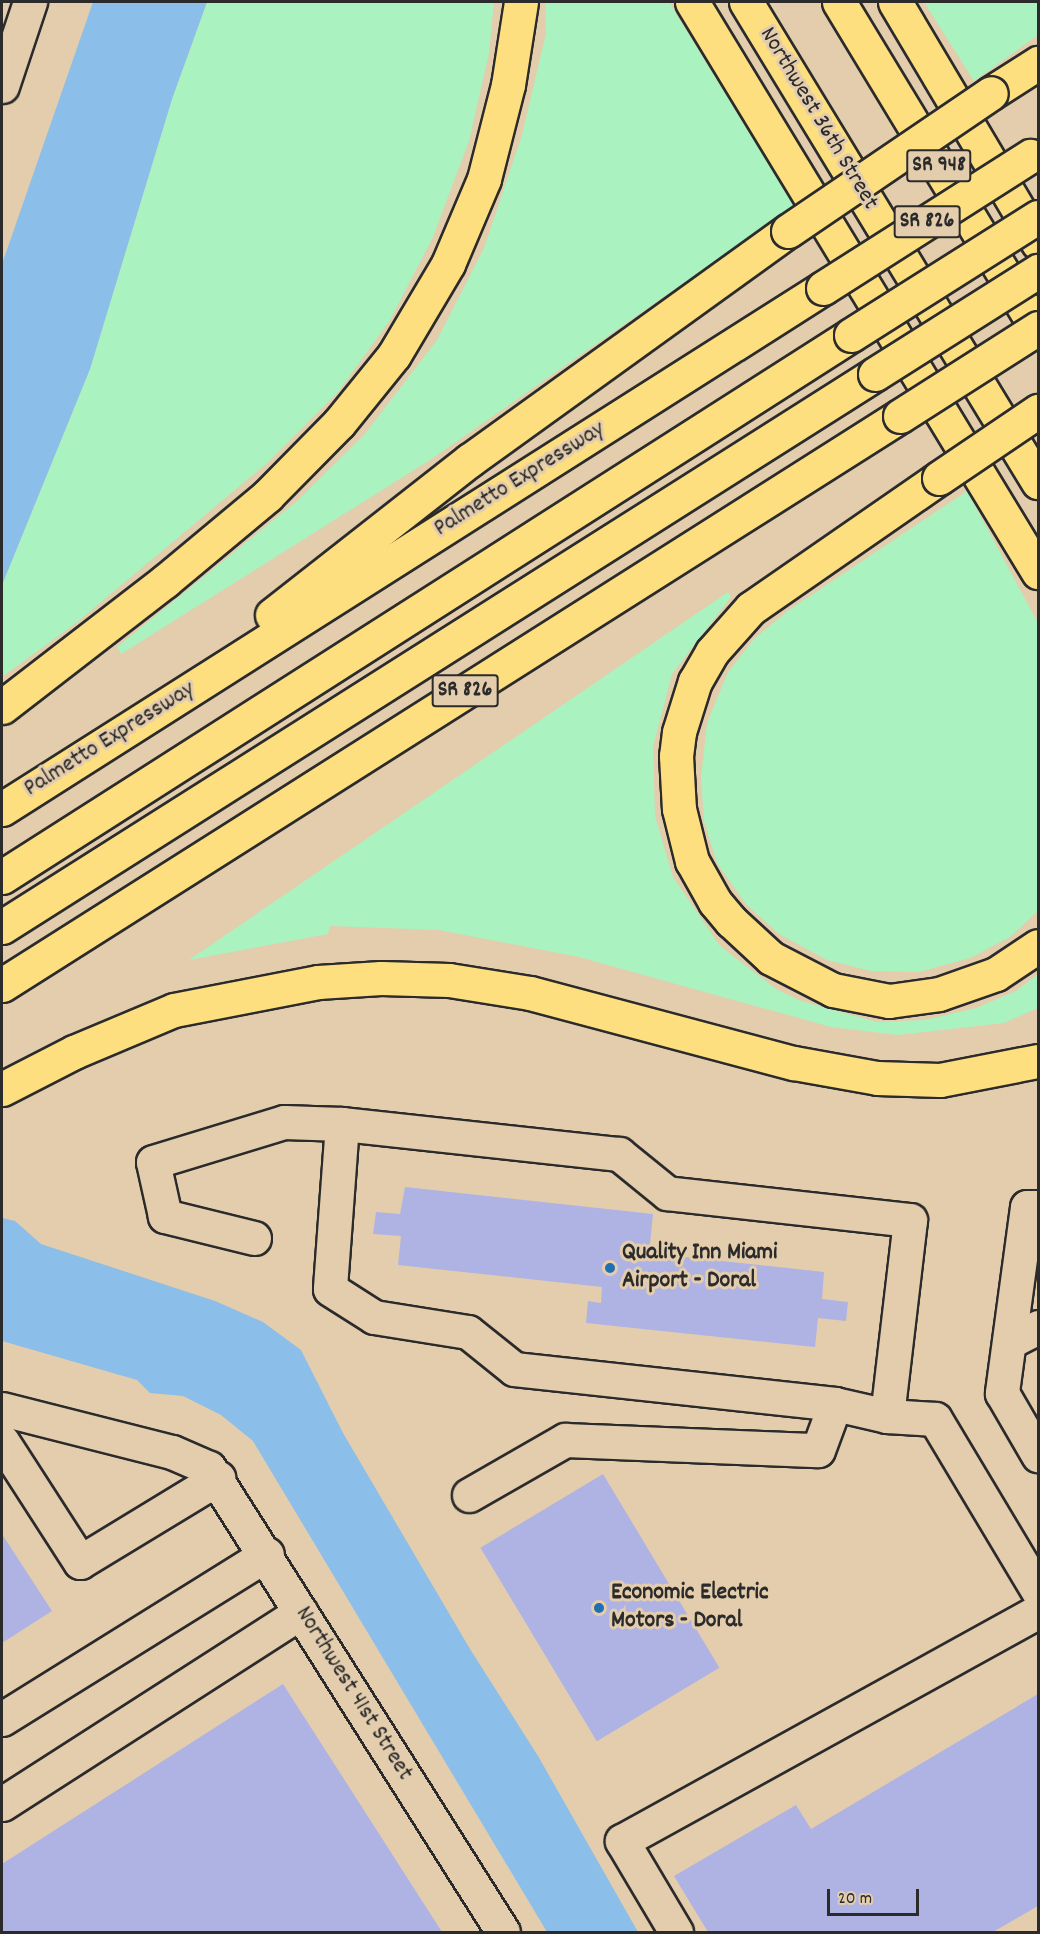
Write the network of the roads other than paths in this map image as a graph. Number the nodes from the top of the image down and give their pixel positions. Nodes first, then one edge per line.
1 (30, 2) edge
2 (521, 2) edge
3 (692, 2) edge
4 (747, 2) edge
5 (839, 2) edge
6 (895, 2) edge
7 (1038, 63) edge
8 (2, 86) edge
9 (1034, 153) edge
10 (1038, 217) edge
11 (1038, 243) edge
12 (1038, 271) edge
13 (1038, 329) edge
14 (1038, 411) edge
15 (1038, 482) edge
16 (1038, 572) edge
17 (2, 707) edge
18 (125, 730) junction
19 (2, 809) edge
20 (2, 877) edge
21 (2, 927) edge
22 (1038, 946) edge
23 (2, 985) edge
24 (1038, 1061) edge
25 (2, 1089) edge
26 (342, 1124) junction
27 (1038, 1207) edge
28 (254, 1238) dead end
29 (1038, 1327) edge
30 (1009, 1342) junction
31 (835, 1404) junction
32 (2, 1409) edge
33 (887, 1416) junction
34 (2, 1441) edge
35 (1038, 1455) edge
36 (208, 1469) junction
37 (469, 1495) dead end
38 (267, 1554) junction
39 (1038, 1591) edge
40 (1038, 1611) edge
41 (301, 1612) junction
42 (2, 1719) edge
43 (2, 1803) edge
44 (503, 1932) edge
45 (676, 1932) edge

1 - 8 street
2 - 17 main road
3 - 16 main road
4 - 15 main road, Northwest 36th Street
5 - 13 main road, SR 948
6 - 11 main road
7 - 18 main road, bridge
9 - 18 main road, Palmetto Expressway / SR 826, bridge
10 - 20 main road, bridge
12 - 21 main road, bridge
13 - 23 main road, SR 826, bridge
14 - 22 main road, bridge
18 - 19 main road, Palmetto Expressway / SR 826
24 - 25 main road
26 - 28 street
26 - 31 street
26 - 33 street
27 - 30 street
29 - 30 street
30 - 35 street
31 - 33 street
31 - 37 street
32 - 36 street
33 - 39 street
34 - 36 street
36 - 38 street, Northwest 41st Street
38 - 41 street, Northwest 41st Street
38 - 42 street
40 - 45 street
41 - 43 street
41 - 44 street, Northwest 41st Street

